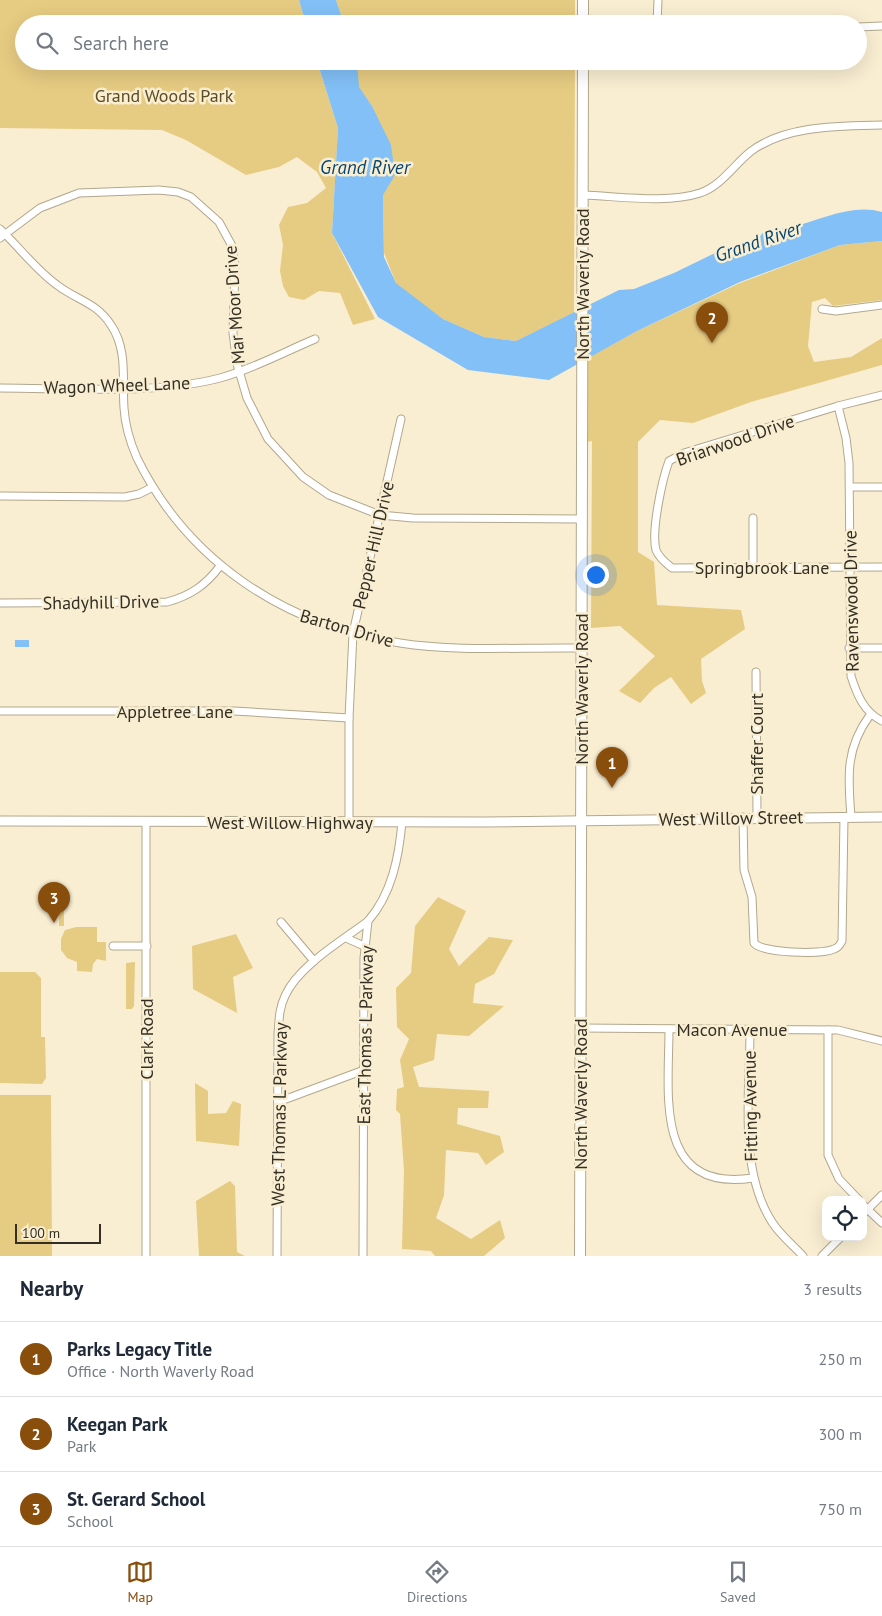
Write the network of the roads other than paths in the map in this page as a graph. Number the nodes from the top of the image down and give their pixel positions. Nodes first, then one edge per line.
1 (583, 0) edge
2 (658, 0) edge
3 (583, 15) edge
4 (657, 15) edge
5 (882, 26) edge
6 (867, 27) edge
7 (583, 70) edge
8 (882, 125) edge
9 (583, 195) junction
10 (2, 233) edge
11 (882, 305) edge
12 (822, 309) dead end
13 (315, 339) dead end
14 (239, 372) junction
15 (0, 388) edge
16 (123, 388) junction
17 (882, 395) edge
18 (838, 406) junction
19 (401, 419) dead end
20 (153, 487) junction
21 (850, 487) junction
22 (882, 487) edge
23 (0, 496) edge
24 (380, 515) junction
25 (752, 518) dead end
26 (580, 520) junction
27 (220, 566) junction
28 (753, 567) junction
29 (849, 567) junction
30 (882, 567) edge
31 (672, 568) joint
32 (0, 603) edge
33 (353, 633) junction
34 (581, 648) junction
35 (849, 648) junction
36 (882, 648) edge
37 (756, 672) dead end
38 (0, 711) edge
39 (870, 715) junction
40 (349, 718) junction
41 (882, 721) edge
42 (743, 817) junction
43 (757, 817) junction
44 (847, 817) junction
45 (882, 817) edge
46 (580, 820) junction
47 (0, 821) edge
48 (350, 821) junction
49 (146, 822) junction
50 (402, 822) junction
51 (368, 921) junction
52 (281, 922) dead end
53 (346, 938) junction
54 (113, 946) dead end
55 (147, 946) junction
56 (364, 946) junction
57 (314, 961) junction
58 (580, 1028) junction
59 (669, 1029) junction
60 (750, 1030) junction
61 (828, 1030) junction
62 (882, 1040) edge
63 (364, 1070) junction
64 (278, 1102) junction
65 (753, 1178) junction
66 (882, 1195) edge
67 (854, 1196) edge
68 (867, 1207) edge
69 (867, 1211) edge
70 (882, 1223) edge
71 (837, 1241) edge
72 (146, 1256) edge
73 (277, 1256) edge
74 (363, 1256) edge
75 (580, 1256) edge
76 (803, 1256) edge
77 (822, 1256) edge

1 - 3 main road
2 - 4 street
5 - 6 street
7 - 9 main road, North Waverly Road
8 - 9 street
9 - 26 main road, North Waverly Road
10 - 14 street, Mar Moor Drive
10 - 16 street, Barton Drive
11 - 12 street
13 - 14 street, Wagon Wheel Lane
14 - 16 street, Wagon Wheel Lane
14 - 24 street, Mar Moor Drive
15 - 16 street, Wagon Wheel Lane
16 - 20 street, Barton Drive
17 - 18 street, Briarwood Drive
18 - 21 street, Ravenswood Drive
18 - 31 street, Briarwood Drive
19 - 24 street, Pepper Hill Drive
20 - 23 street
20 - 27 street, Barton Drive
21 - 22 street
21 - 29 street, Ravenswood Drive
24 - 26 street, Mar Moor Drive
24 - 33 street, Pepper Hill Drive
25 - 28 street
26 - 34 main road, North Waverly Road
27 - 32 street, Shadyhill Drive
27 - 33 street, Barton Drive
28 - 29 street, Springbrook Lane
28 - 31 street, Springbrook Lane
29 - 30 street, Springbrook Lane
29 - 35 street, Ravenswood Drive
33 - 34 street, Barton Drive
33 - 40 street, Pepper Hill Drive
34 - 46 main road, North Waverly Road
35 - 36 street
35 - 39 street, Ravenswood Drive
37 - 43 street, Shaffer Court
38 - 40 street, Appletree Lane
39 - 41 street
39 - 44 street
40 - 48 street, Pepper Hill Drive
42 - 43 street, West Willow Street
42 - 44 street, Shaffer Court
42 - 46 street, West Willow Street
43 - 44 street, West Willow Street
44 - 45 street, West Willow Street
46 - 50 street, West Willow Highway
46 - 58 main road, North Waverly Road
47 - 49 street, West Willow Highway
48 - 49 street, West Willow Highway
48 - 50 street, West Willow Highway
49 - 55 street, Clark Road
50 - 51 street, East Thomas L Parkway
51 - 53 street, West Thomas L Parkway
51 - 56 street, East Thomas L Parkway
52 - 57 street
53 - 56 street
53 - 57 street, West Thomas L Parkway
54 - 55 street
55 - 72 street, Clark Road
56 - 63 street, East Thomas L Parkway
57 - 64 street, West Thomas L Parkway
58 - 59 street, Macon Avenue
58 - 75 main road, North Waverly Road
59 - 60 street, Macon Avenue
59 - 65 street
60 - 61 street, Macon Avenue
60 - 65 street, Fitting Avenue
61 - 62 street, Macon Avenue
61 - 67 street
63 - 64 street
63 - 74 street, East Thomas L Parkway
64 - 73 street, West Thomas L Parkway
65 - 76 street, Fitting Avenue
66 - 68 street
69 - 70 street
71 - 77 street

